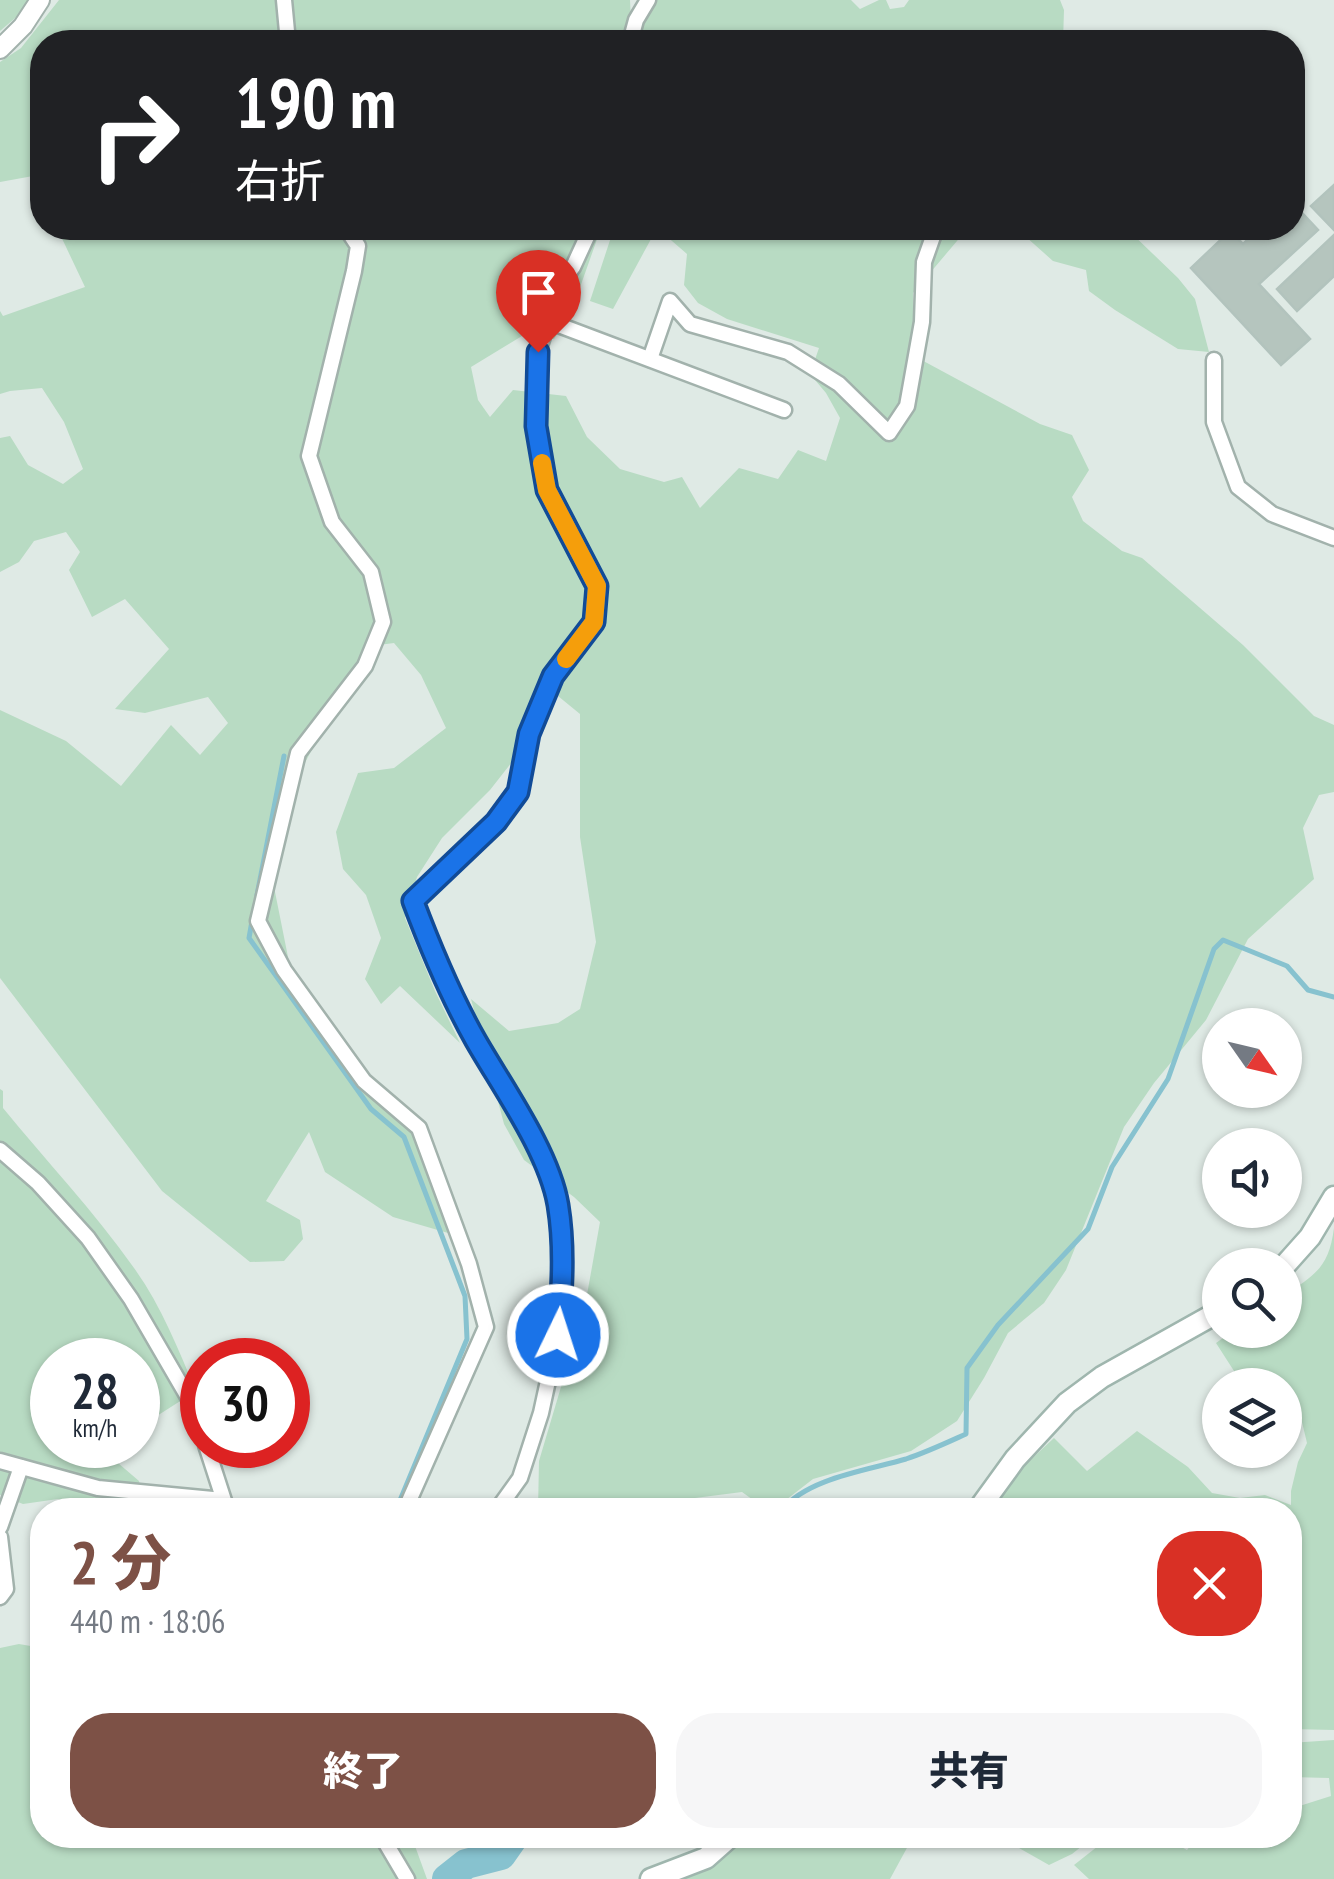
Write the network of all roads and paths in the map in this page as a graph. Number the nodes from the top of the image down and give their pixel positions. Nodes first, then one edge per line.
1 (40, 0) edge
2 (284, 0) edge
3 (648, 0) edge
4 (287, 30) edge
5 (633, 30) edge
6 (0, 49) edge
7 (354, 240) edge
8 (585, 240) edge
9 (932, 240) edge
10 (548, 320) junction
11 (650, 359) junction
12 (1214, 360) dead end
13 (784, 410) dead end
14 (1334, 538) edge
15 (0, 1150) edge
16 (1334, 1197) edge
17 (1300, 1248) edge
18 (1202, 1321) edge
19 (180, 1383) edge
20 (0, 1461) edge
21 (22, 1467) junction
22 (213, 1468) edge
23 (173, 1498) edge
24 (223, 1498) edge
25 (411, 1498) edge
26 (506, 1498) edge
27 (987, 1498) edge
28 (0, 1527) edge
29 (0, 1537) edge
30 (0, 1597) edge
31 (389, 1848) edge
32 (717, 1848) edge
33 (407, 1879) edge
34 (651, 1879) edge

1 - 6 street
2 - 4 street
3 - 5 street
7 - 25 street
8 - 10 street
9 - 11 street
10 - 11 street
10 - 26 street
11 - 13 street
12 - 14 street
15 - 19 street
16 - 17 main road
18 - 27 main road
20 - 21 street
21 - 23 street
21 - 28 street
22 - 24 street
29 - 30 street
31 - 33 street
32 - 34 main road

